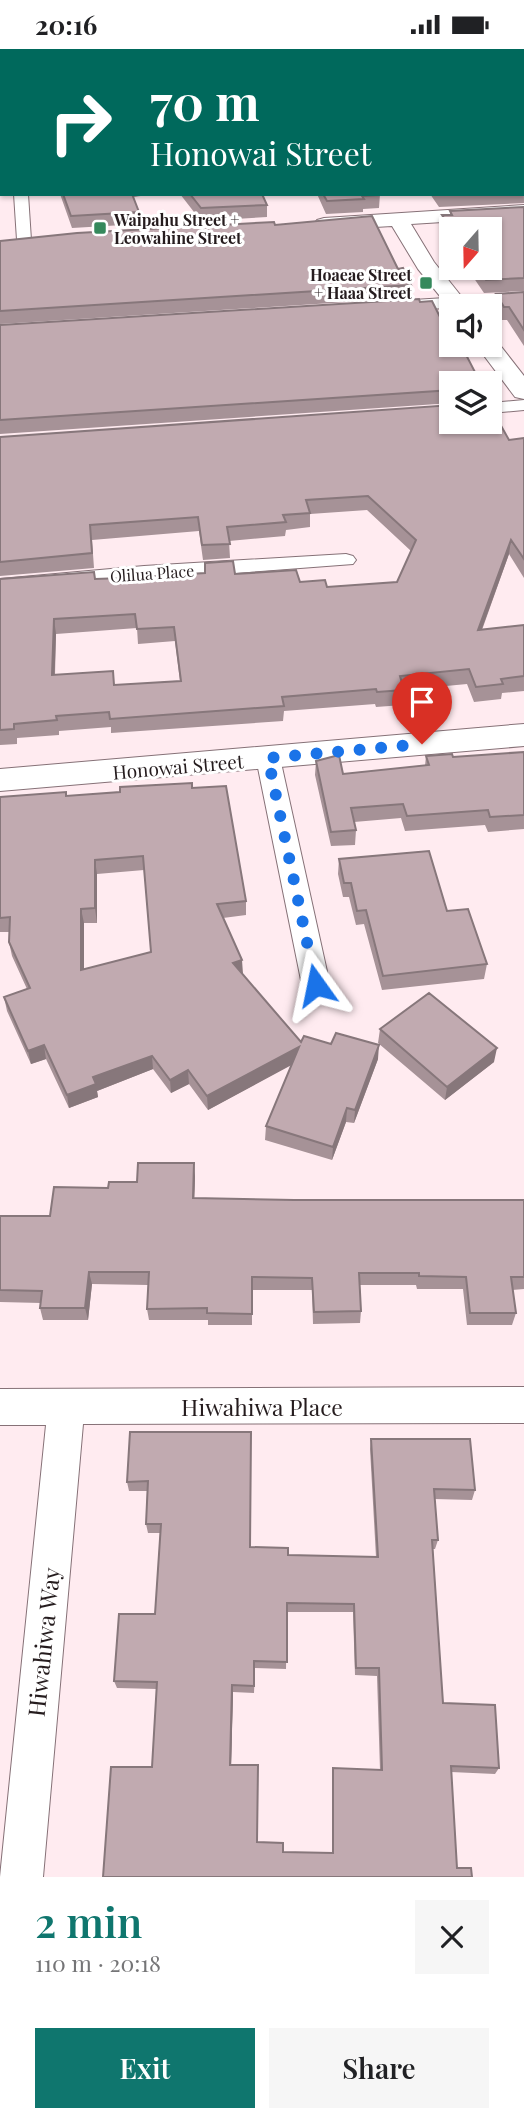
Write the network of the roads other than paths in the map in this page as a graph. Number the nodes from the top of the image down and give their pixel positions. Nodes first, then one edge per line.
1 (21, 196) edge
2 (524, 211) edge
3 (398, 219) junction
4 (298, 225) edge
5 (31, 239) joint
6 (0, 241) edge
7 (448, 294) edge
8 (524, 298) edge
9 (502, 300) edge
10 (439, 305) edge
11 (386, 307) edge
12 (497, 357) edge
13 (524, 392) edge
14 (524, 405) edge
15 (502, 407) edge
16 (346, 561) dead end
17 (0, 585) edge
18 (524, 735) edge
19 (268, 758) junction
20 (0, 780) edge
21 (316, 985) dead end
22 (524, 1405) edge
23 (0, 1407) edge
24 (66, 1407) junction
25 (21, 1877) edge

1 - 5 street
2 - 3 street
3 - 4 street
3 - 7 street
5 - 6 street
8 - 9 street
10 - 11 street
12 - 13 street
14 - 15 street
16 - 17 street, Olilua Place
18 - 19 street, Honowai Street
19 - 20 street, Honowai Street
19 - 21 street
22 - 24 street, Hiwahiwa Place
23 - 24 street, Hiwahiwa Place
24 - 25 street, Hiwahiwa Way

